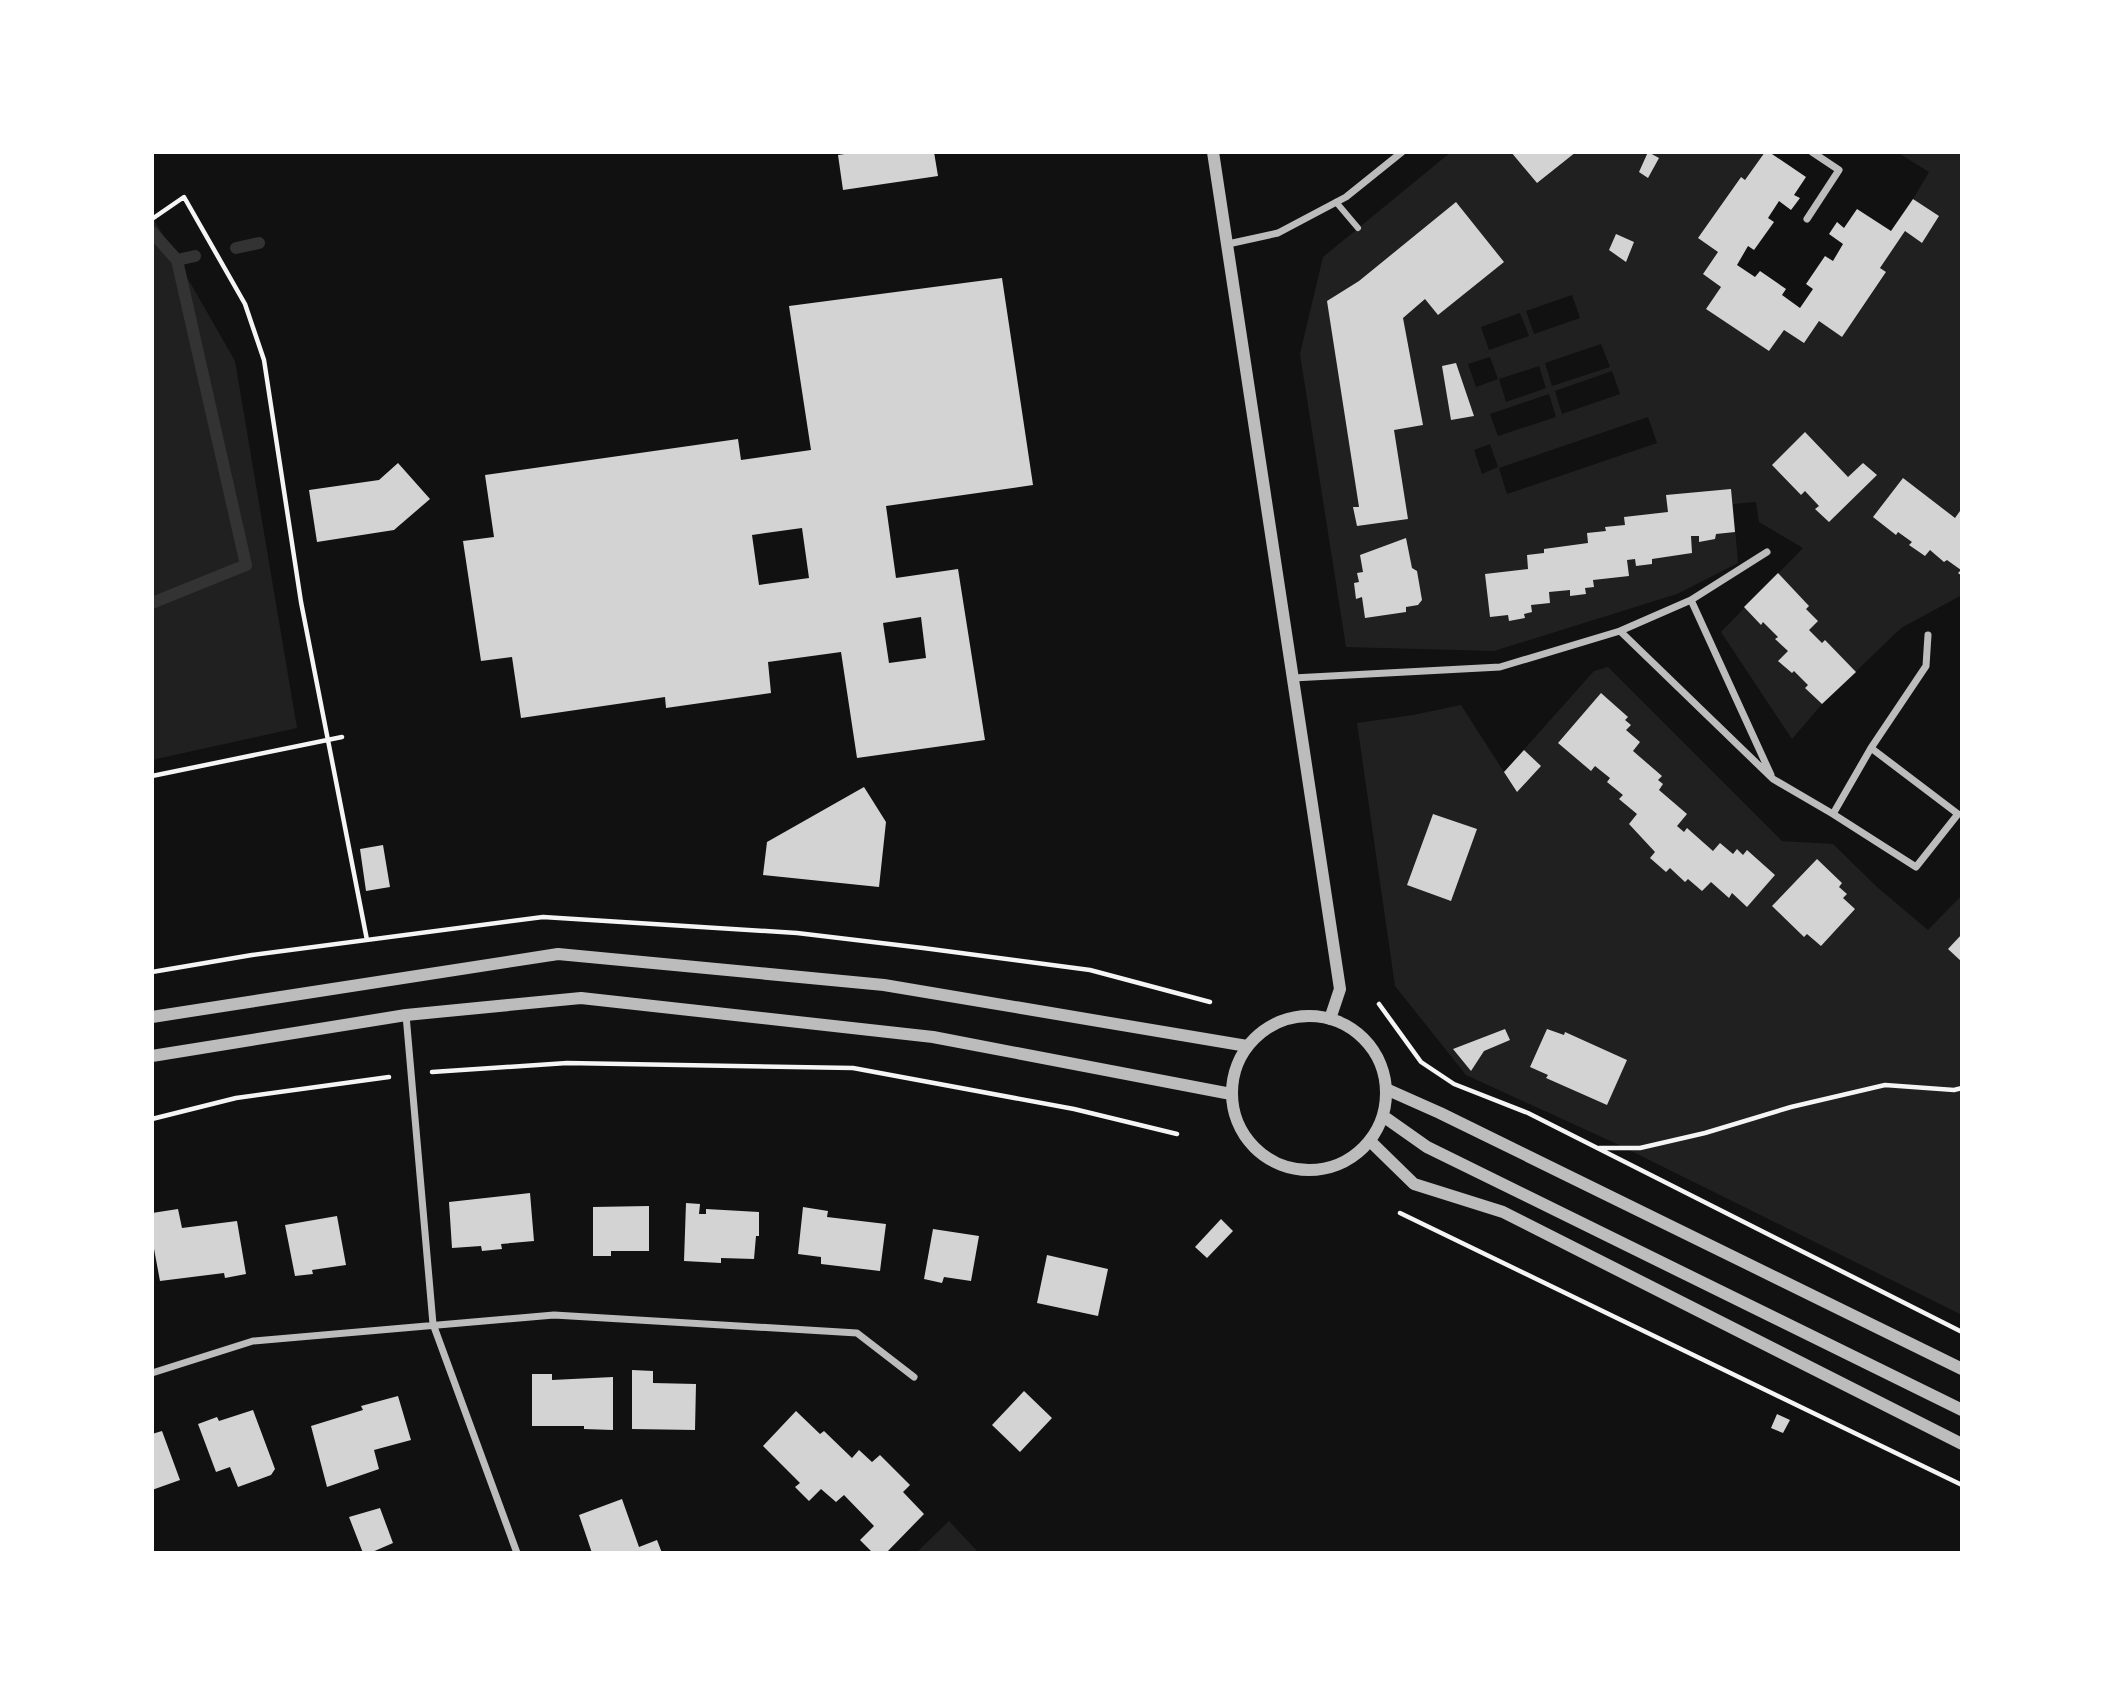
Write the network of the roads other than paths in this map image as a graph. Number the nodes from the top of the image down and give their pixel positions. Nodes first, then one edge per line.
1 (1213, 152) edge
2 (1402, 152) edge
3 (1812, 152) edge
4 (1336, 202) junction
5 (1807, 219) dead end
6 (1358, 228) dead end
7 (1228, 244) junction
8 (1767, 552) dead end
9 (1691, 600) junction
10 (1620, 631) junction
11 (1928, 635) dead end
12 (1293, 678) junction
13 (1871, 748) junction
14 (1773, 779) junction
15 (1833, 814) junction
16 (406, 1015) junction
17 (152, 1017) edge
18 (1330, 1018) junction
19 (1247, 1046) junction
20 (152, 1056) edge
21 (1386, 1089) junction
22 (1231, 1094) junction
23 (1383, 1116) junction
24 (1370, 1141) junction
25 (433, 1324) junction
26 (1962, 1369) edge
27 (152, 1373) edge
28 (914, 1377) dead end
29 (1962, 1410) edge
30 (1962, 1444) edge
31 (517, 1553) edge

1 - 7 street
2 - 4 street
3 - 5 street
4 - 6 street
4 - 7 street
7 - 12 street
8 - 9 street
9 - 10 street
9 - 14 street
10 - 12 street
10 - 14 street
11 - 13 street
12 - 18 street
13 - 15 street
13 - 15 street
14 - 15 street
16 - 20 street
16 - 22 street
16 - 25 street
17 - 19 street
18 - 19 street
18 - 21 street
19 - 22 street
21 - 23 street
21 - 26 street
22 - 24 street
23 - 24 street
23 - 29 street
24 - 30 street
25 - 27 street
25 - 28 street
25 - 31 street

